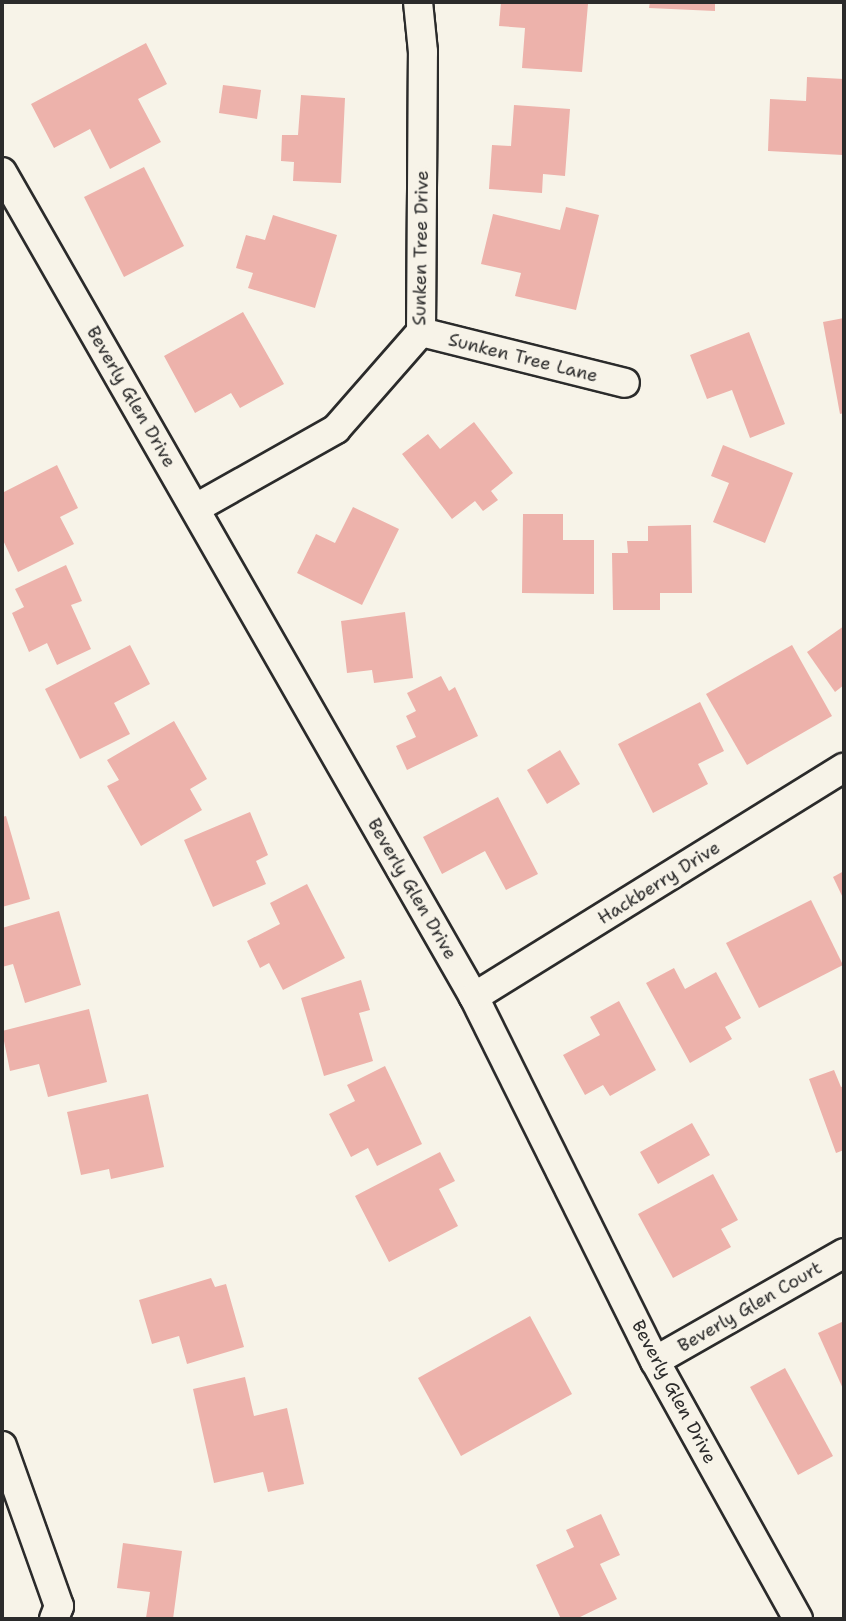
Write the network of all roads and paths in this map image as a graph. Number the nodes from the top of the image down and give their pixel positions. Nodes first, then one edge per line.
1 (418, 2) edge
2 (2, 172) edge
3 (421, 332) junction
4 (625, 383) dead end
5 (196, 508) junction
6 (844, 768) edge
7 (474, 998) junction
8 (844, 1253) edge
9 (655, 1360) junction
10 (2, 1446) edge
11 (54, 1619) edge
12 (798, 1619) edge

1 - 3 street, Sunken Tree Drive
2 - 5 street, Beverly Glen Drive
3 - 4 street, Sunken Tree Lane
3 - 5 street, Sunken Tree Drive
5 - 7 street, Beverly Glen Drive
6 - 7 street, Hackberry Drive
7 - 9 street, Beverly Glen Drive
8 - 9 street, Beverly Glen Court
9 - 12 street, Beverly Glen Drive
10 - 11 street

